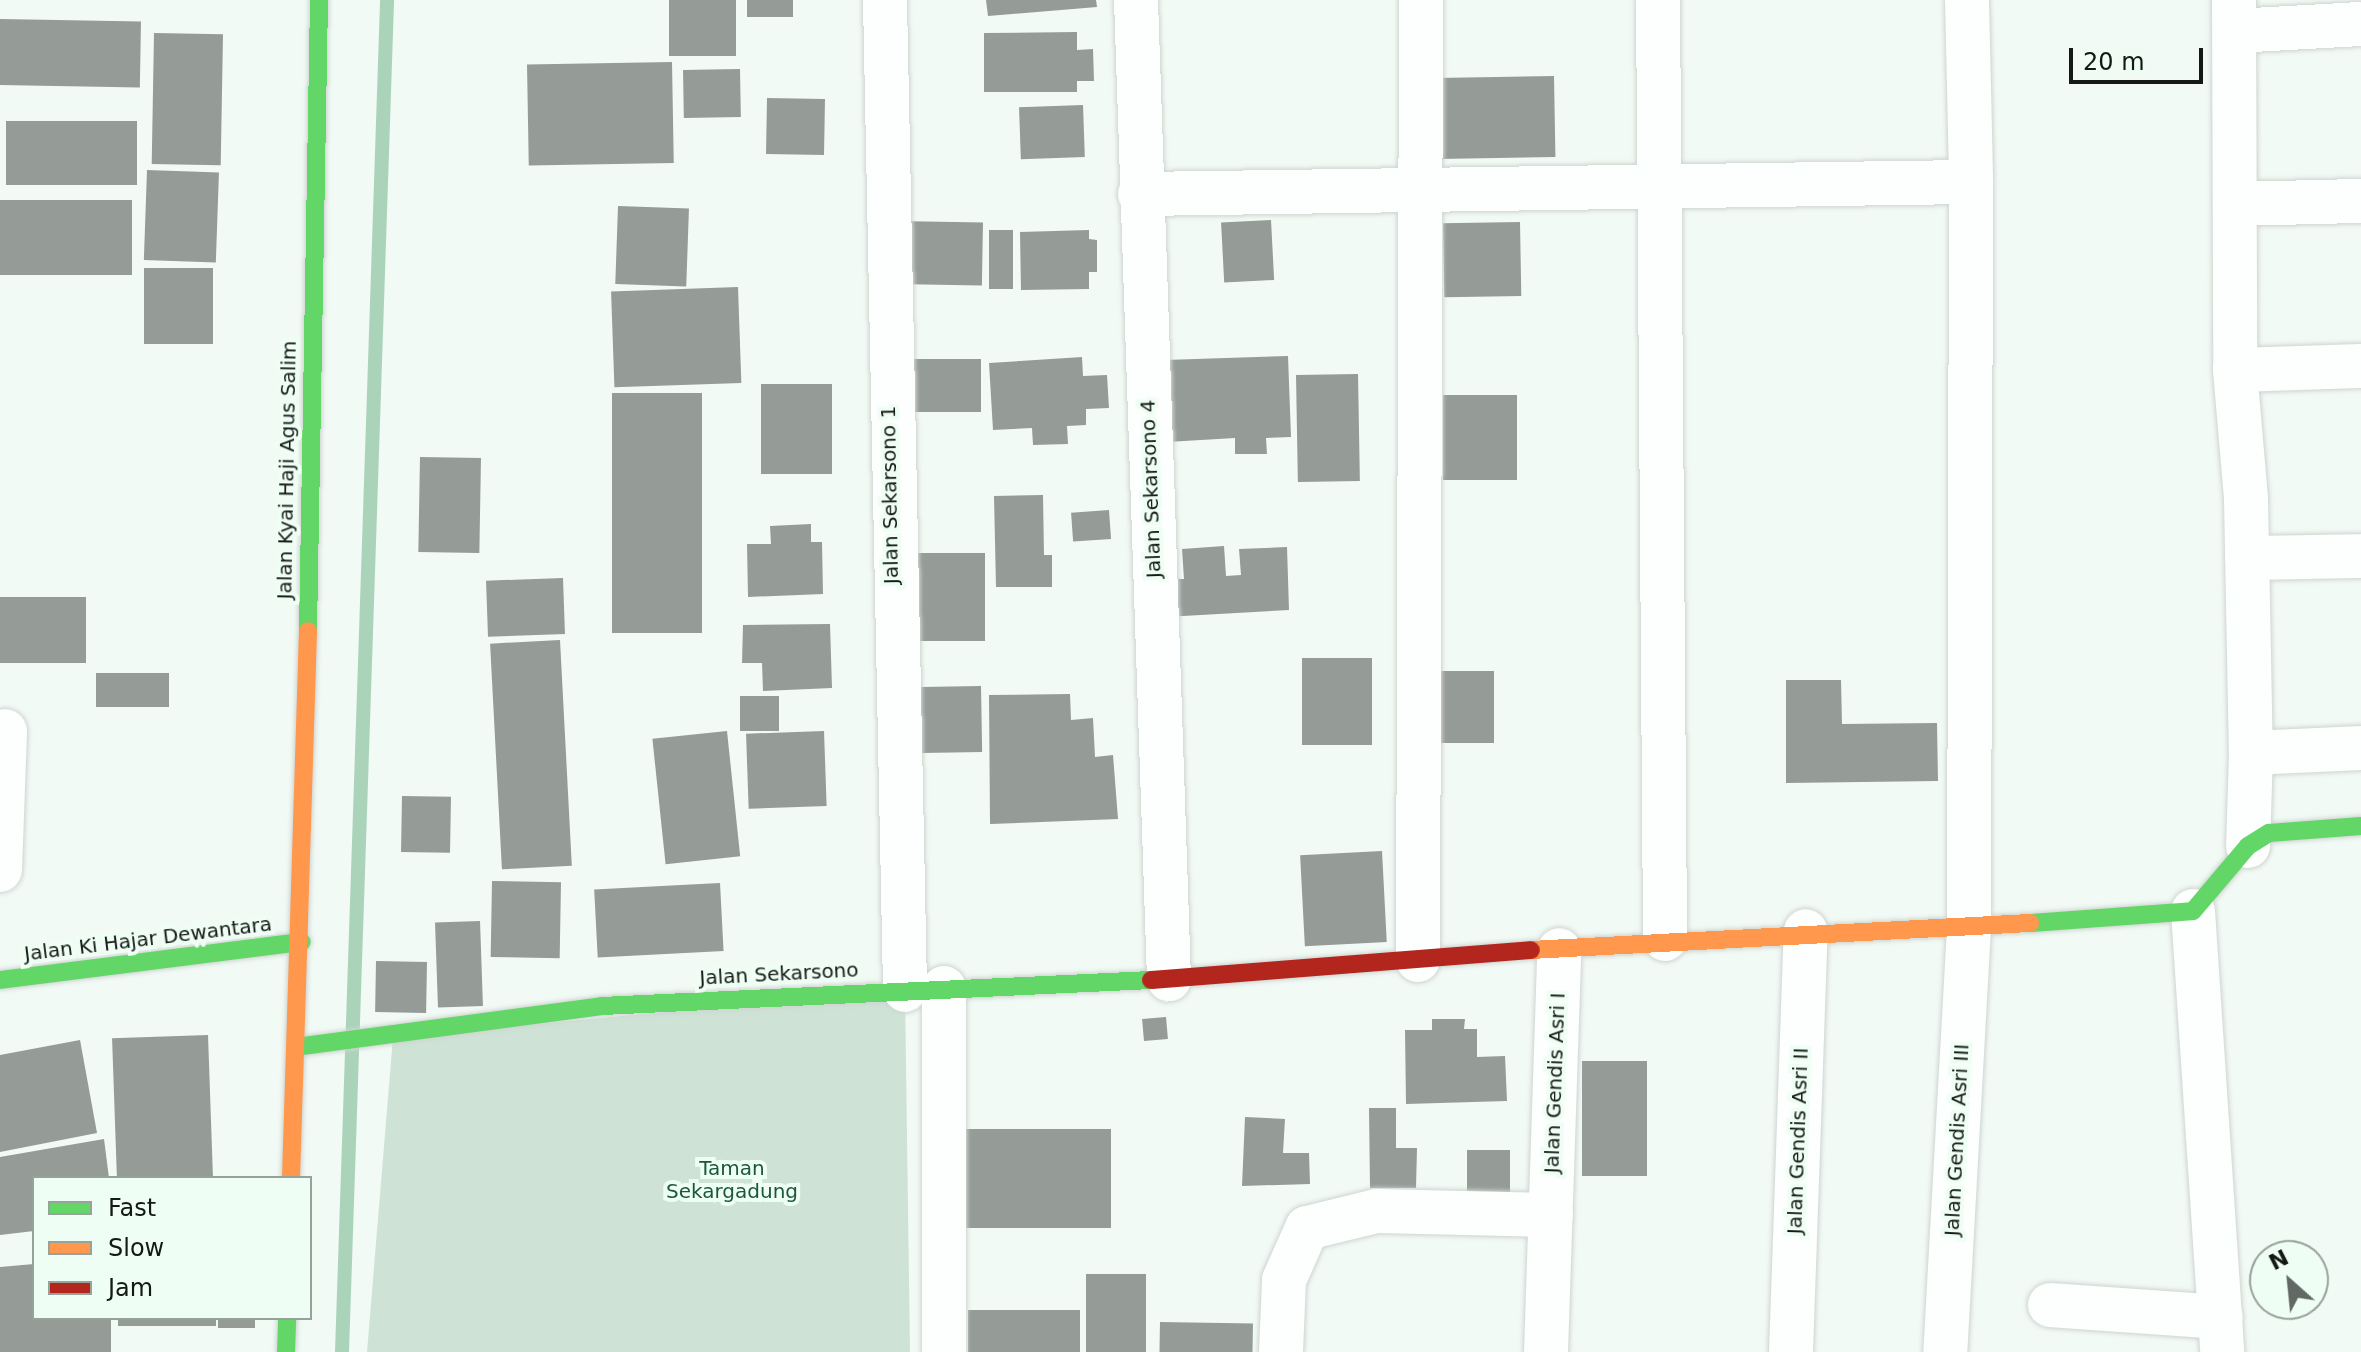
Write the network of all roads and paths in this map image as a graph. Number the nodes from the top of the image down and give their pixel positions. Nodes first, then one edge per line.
1 (319, 0) edge
2 (885, 0) edge
3 (1136, 0) edge
4 (1421, 0) edge
5 (1658, 0) edge
6 (1967, 0) edge
7 (2234, 15) edge
8 (2361, 24) edge
9 (1971, 182) junction
10 (1658, 186) junction
11 (1418, 190) junction
12 (1140, 194) junction
13 (2361, 201) edge
14 (2235, 204) junction
15 (2361, 366) edge
16 (2235, 370) junction
17 (2361, 556) edge
18 (2247, 558) junction
19 (5, 731) dead end
20 (2361, 748) edge
21 (2251, 753) junction
22 (2361, 826) edge
23 (2248, 846) junction
24 (0, 870) edge
25 (2193, 911) junction
26 (1969, 928) junction
27 (1806, 931) junction
28 (1665, 939) junction
29 (302, 942) junction
30 (1559, 950) junction
31 (1418, 960) junction
32 (1169, 979) junction
33 (0, 980) edge
34 (924, 989) junction
35 (296, 1047) junction
36 (291, 1176) edge
37 (1551, 1215) junction
38 (2050, 1305) dead end
39 (287, 1320) edge
40 (2221, 1335) edge
41 (286, 1352) edge
42 (944, 1352) edge
43 (1281, 1352) edge
44 (1546, 1352) edge
45 (1791, 1352) edge
46 (1945, 1352) edge

1 - 29 street, Jalan Kyai Haji Agus Salim
2 - 34 street, Jalan Sekarsono 1
3 - 12 street, Jalan Sekarsono 4
4 - 11 street
5 - 10 street
6 - 9 street, Jalan Gendis Asri III
7 - 8 street
7 - 14 street
9 - 10 street
9 - 26 street, Jalan Gendis Asri III
10 - 11 street
10 - 28 street
11 - 12 street
11 - 31 street
12 - 32 street, Jalan Sekarsono 4
13 - 14 street
14 - 16 street
15 - 16 street
16 - 18 street
17 - 18 street
18 - 21 street
19 - 24 street
20 - 21 street
21 - 23 street
22 - 23 street
23 - 25 street
25 - 26 street, Jalan Sekarsono
25 - 40 street
26 - 27 street, Jalan Sekarsono
26 - 46 street, Jalan Gendis Asri III
27 - 28 street, Jalan Sekarsono
27 - 45 street, Jalan Gendis Asri II
28 - 30 street, Jalan Sekarsono
29 - 33 street, Jalan Ki Hajar Dewantara
29 - 35 street, Jalan Kyai Haji Agus Salim
30 - 31 street, Jalan Sekarsono
30 - 37 street, Jalan Gendis Asri I
31 - 32 street, Jalan Sekarsono
32 - 34 street, Jalan Sekarsono
34 - 35 street, Jalan Sekarsono
34 - 42 street, Jalan Sekarsono 1
35 - 36 street, Jalan Kyai Haji Agus Salim
37 - 43 street
37 - 44 street, Jalan Gendis Asri I
38 - 40 street
39 - 41 street

